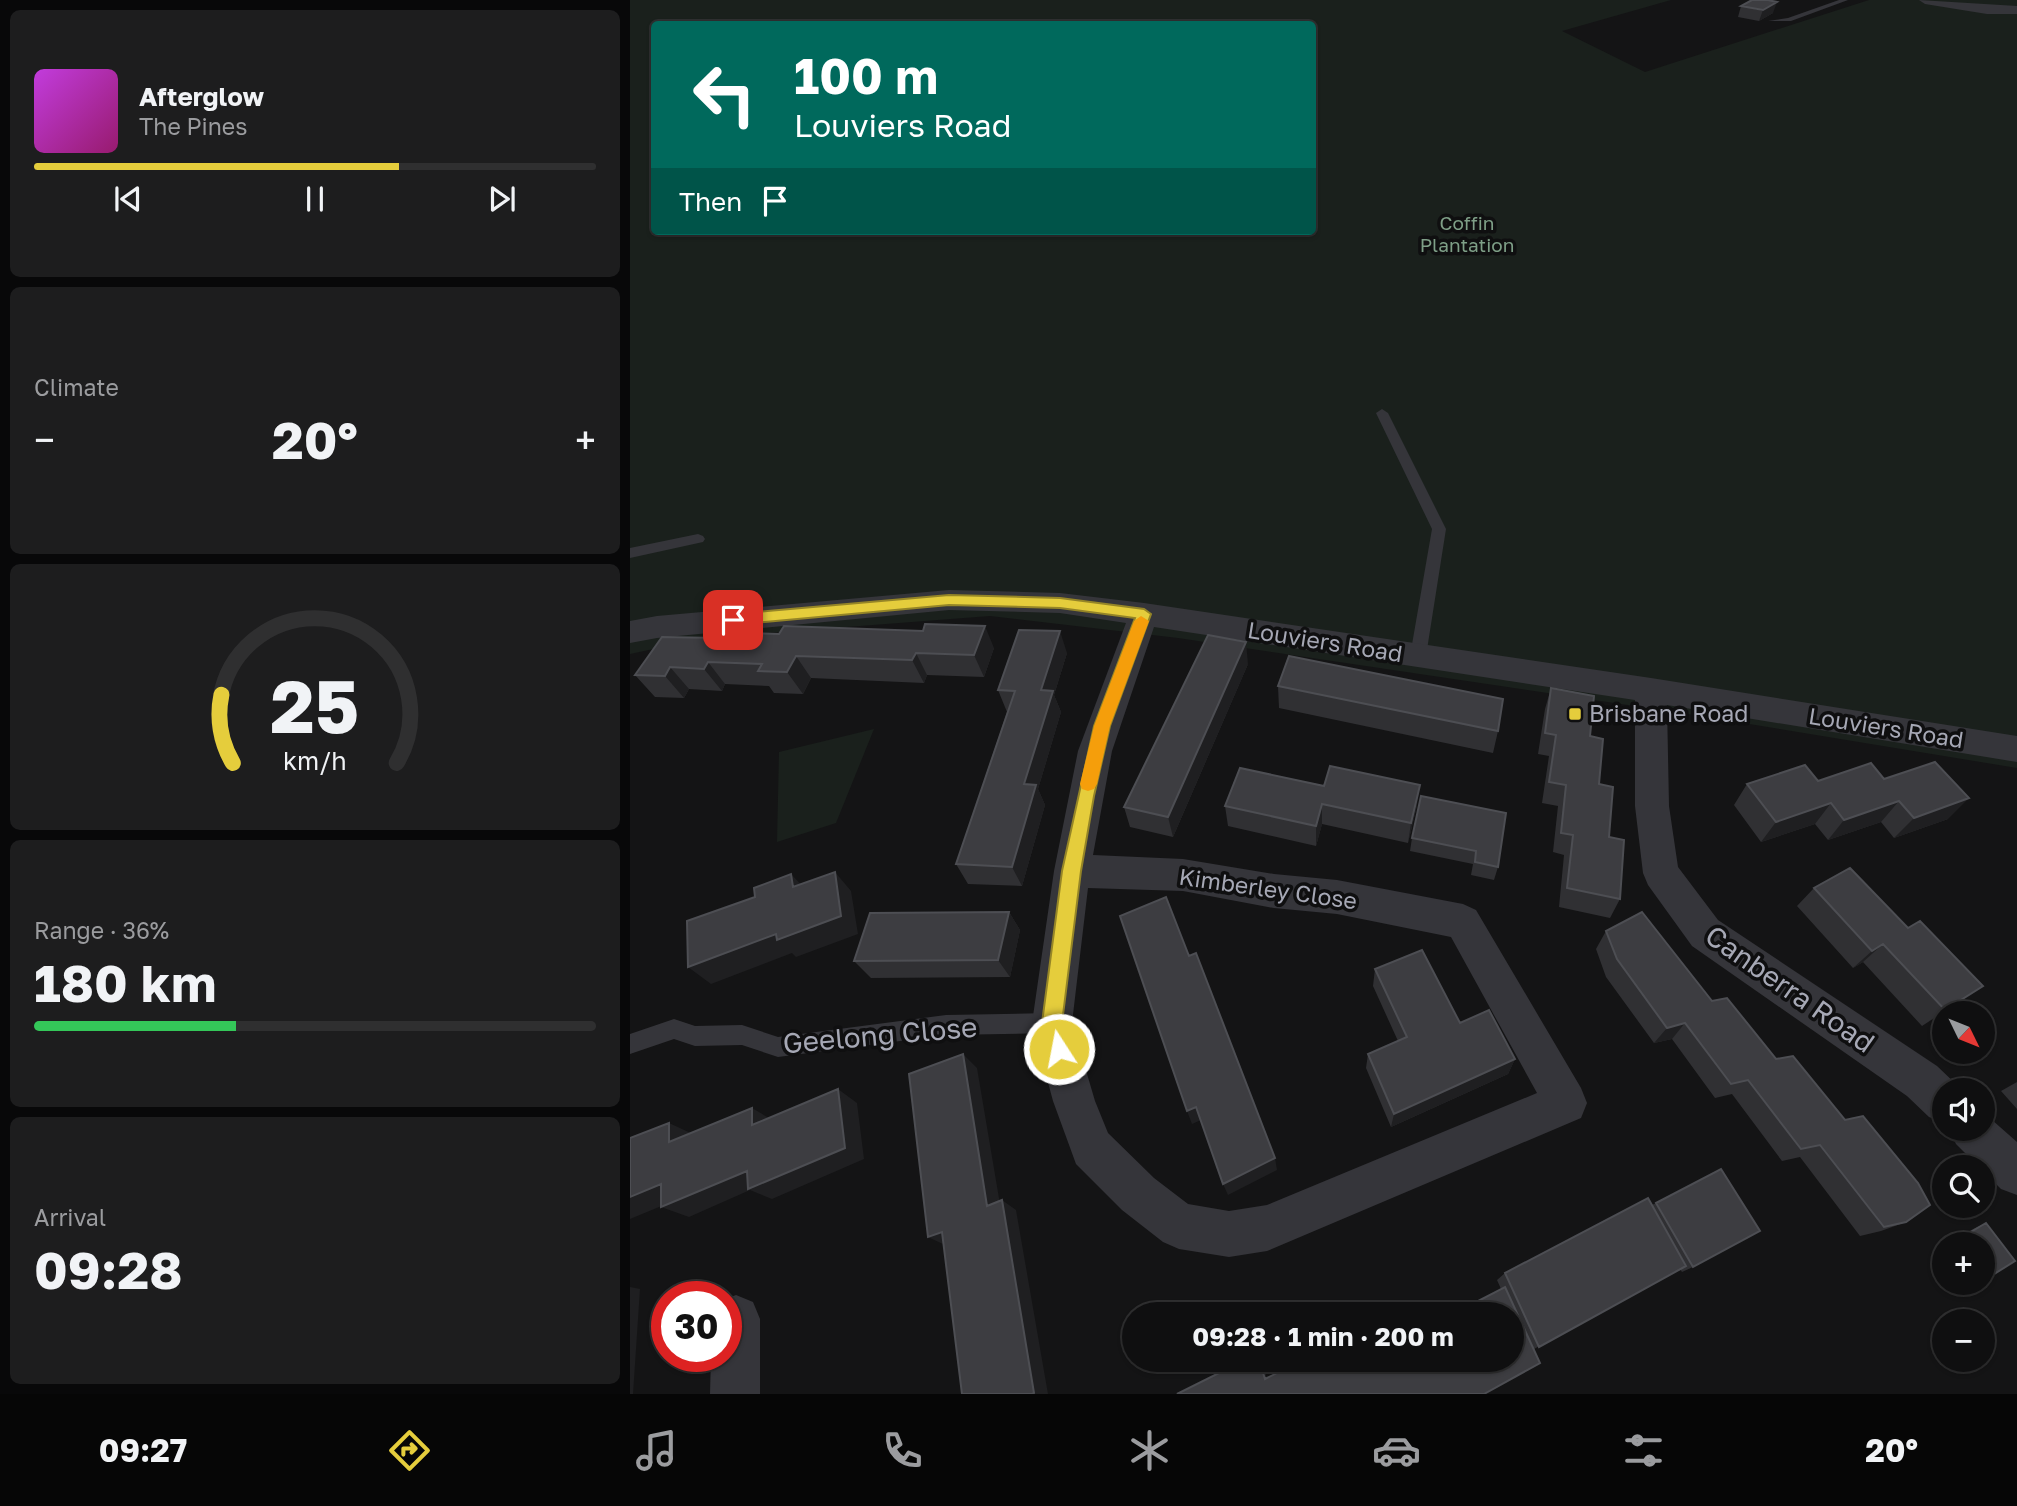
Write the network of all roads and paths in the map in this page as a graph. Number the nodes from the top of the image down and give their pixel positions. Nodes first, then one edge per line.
1 (1845, 0) edge
2 (1924, 0) edge
3 (2017, 10) edge
4 (1771, 21) edge
5 (1382, 413) dead end
6 (698, 539) dead end
7 (630, 553) edge
8 (1144, 614) junction
9 (630, 632) edge
10 (1418, 656) junction
11 (1651, 690) junction
12 (2017, 749) edge
13 (1072, 871) junction
14 (1052, 1023) junction
15 (630, 1044) edge
16 (1932, 1091) edge
17 (1984, 1141) edge
18 (2017, 1173) edge
19 (735, 1372) edge
20 (735, 1394) edge

1 - 4 lane
2 - 3 street
5 - 10 lane
6 - 7 lane
8 - 9 street, Louviers Road
8 - 10 street, Louviers Road
8 - 13 street
10 - 11 street, Louviers Road
11 - 12 street, Louviers Road
11 - 16 street, Canberra Road
13 - 14 street
13 - 14 street, Kimberley Close
14 - 15 lane, Geelong Close
17 - 18 street
19 - 20 street

